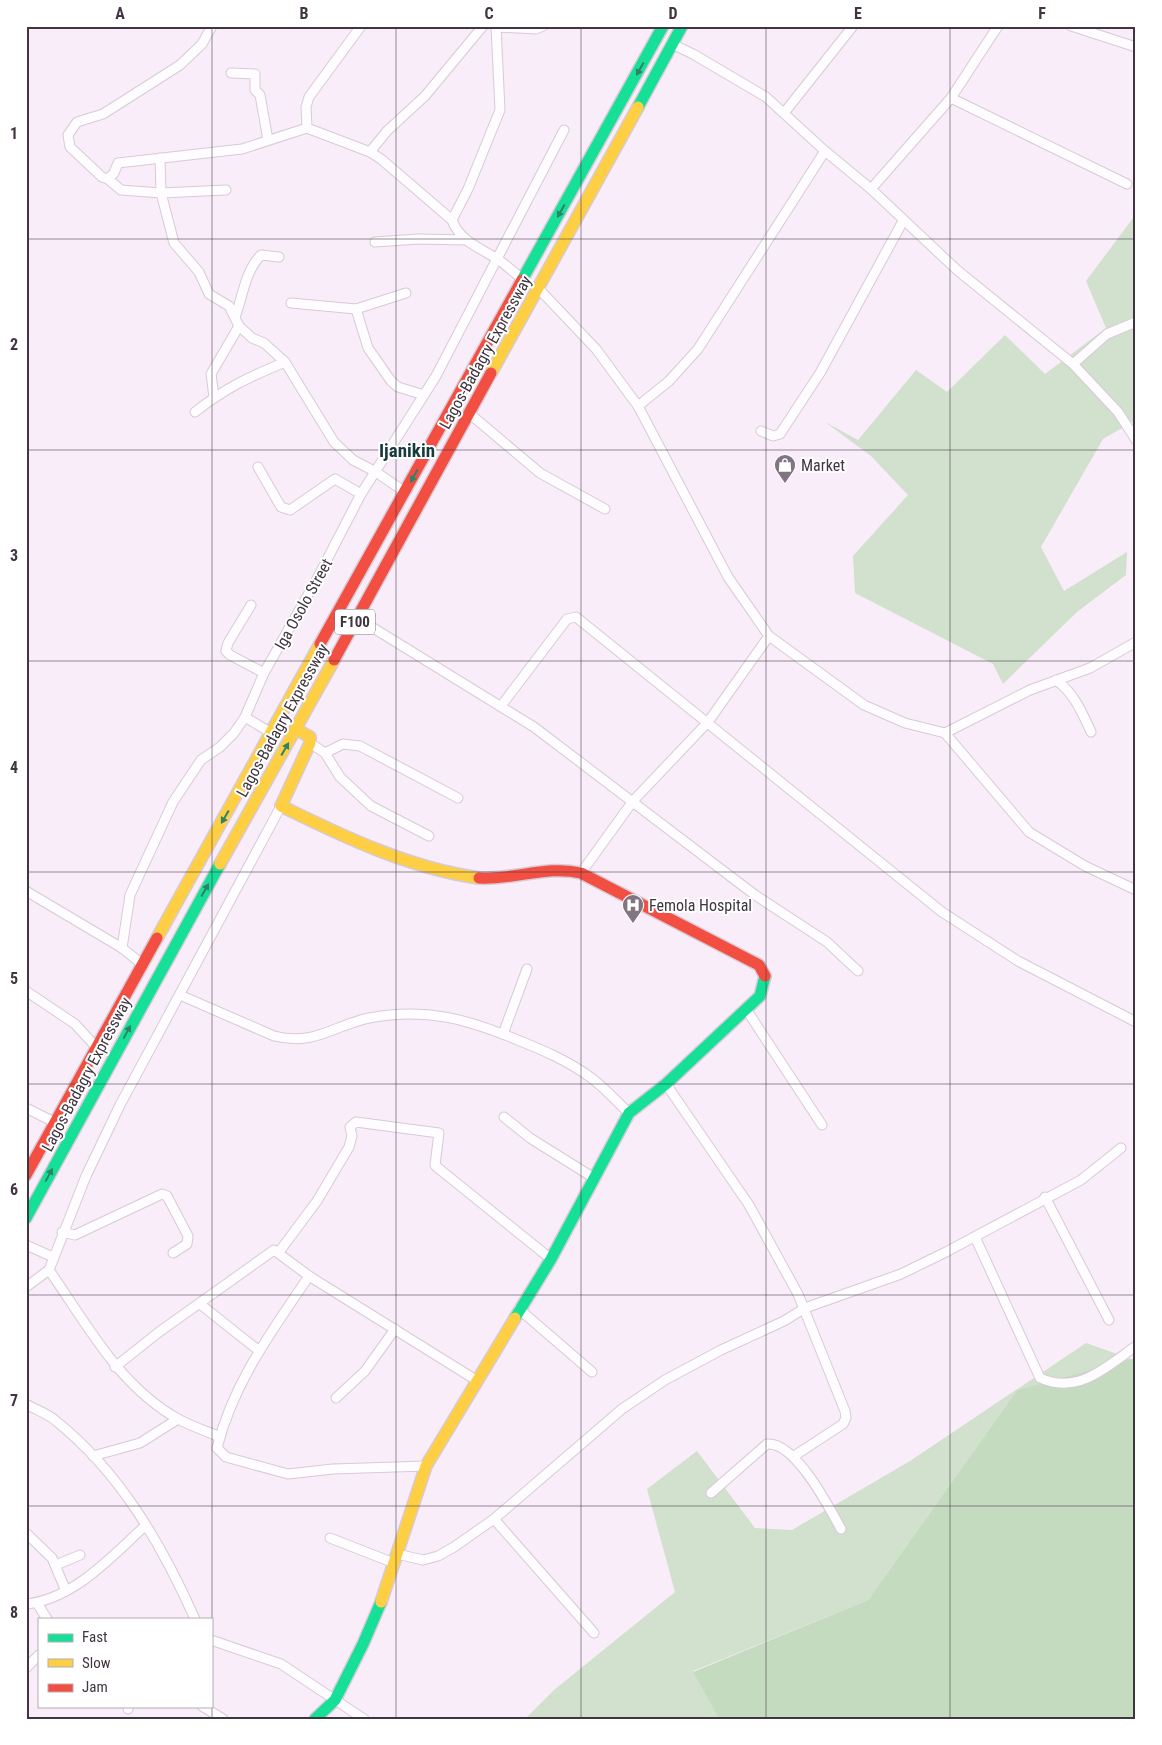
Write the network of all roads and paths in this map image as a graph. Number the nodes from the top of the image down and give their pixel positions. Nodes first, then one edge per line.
1 (212, 26) edge
2 (361, 26) edge
3 (483, 26) edge
4 (496, 26) edge
5 (543, 26) edge
6 (663, 26) edge
7 (682, 26) edge
8 (853, 26) edge
9 (998, 26) edge
10 (1071, 26) edge
11 (672, 44) junction
12 (1136, 47) edge
13 (231, 73) dead end
14 (951, 98) junction
15 (784, 113) junction
16 (307, 128) junction
17 (564, 130) dead end
18 (268, 140) junction
19 (825, 151) junction
20 (370, 152) junction
21 (160, 158) junction
22 (108, 179) junction
23 (1127, 184) dead end
24 (871, 189) junction
25 (226, 190) dead end
26 (161, 193) junction
27 (452, 220) junction
28 (904, 221) junction
29 (466, 240) junction
30 (374, 242) dead end
31 (280, 257) dead end
32 (498, 260) junction
33 (523, 280) junction
34 (538, 288) junction
35 (406, 293) dead end
36 (291, 303) dead end
37 (356, 309) junction
38 (237, 322) junction
39 (1136, 322) edge
40 (285, 362) junction
41 (1072, 364) junction
42 (424, 395) junction
43 (214, 397) junction
44 (638, 406) junction
45 (195, 412) dead end
46 (470, 414) junction
47 (761, 431) dead end
48 (1136, 440) edge
49 (258, 468) dead end
50 (376, 472) junction
51 (405, 492) junction
52 (361, 494) junction
53 (605, 509) dead end
54 (251, 605) dead end
55 (357, 618) junction
56 (769, 636) junction
57 (1136, 642) edge
58 (264, 673) junction
59 (1056, 680) junction
60 (501, 706) junction
61 (245, 717) junction
62 (708, 722) junction
63 (296, 729) junction
64 (1091, 732) dead end
65 (945, 733) junction
66 (272, 734) junction
67 (310, 744) junction
68 (325, 753) junction
69 (458, 798) dead end
70 (633, 801) junction
71 (281, 806) junction
72 (429, 836) dead end
73 (581, 872) junction
74 (26, 890) edge
75 (1136, 890) edge
76 (122, 948) junction
77 (142, 964) junction
78 (527, 969) dead end
79 (858, 971) dead end
80 (26, 991) edge
81 (180, 995) junction
82 (746, 1009) junction
83 (1136, 1022) edge
84 (503, 1034) junction
85 (97, 1048) junction
86 (666, 1084) junction
87 (26, 1108) edge
88 (629, 1114) junction
89 (504, 1117) dead end
90 (56, 1123) junction
91 (822, 1126) dead end
92 (1121, 1148) dead end
93 (26, 1175) edge
94 (594, 1178) junction
95 (1045, 1197) junction
96 (26, 1218) edge
97 (62, 1232) junction
98 (975, 1237) junction
99 (26, 1246) edge
100 (279, 1252) junction
101 (174, 1253) dead end
102 (53, 1257) junction
103 (551, 1259) junction
104 (49, 1270) junction
105 (309, 1276) junction
106 (26, 1287) edge
107 (200, 1304) junction
108 (805, 1308) junction
109 (519, 1309) junction
110 (1110, 1320) dead end
111 (395, 1329) junction
112 (1136, 1346) edge
113 (258, 1350) junction
114 (115, 1367) junction
115 (592, 1372) dead end
116 (476, 1380) junction
117 (336, 1398) dead end
118 (27, 1407) edge
119 (178, 1419) junction
120 (220, 1437) junction
121 (94, 1456) junction
122 (794, 1456) junction
123 (426, 1466) junction
124 (711, 1493) dead end
125 (494, 1519) junction
126 (145, 1526) junction
127 (841, 1529) dead end
128 (26, 1534) edge
129 (330, 1538) dead end
130 (80, 1555) dead end
131 (395, 1559) junction
132 (56, 1565) junction
133 (66, 1591) junction
134 (37, 1603) junction
135 (26, 1604) edge
136 (45, 1618) edge
137 (194, 1618) edge
138 (594, 1633) dead end
139 (212, 1640) edge
140 (38, 1656) edge
141 (26, 1668) edge
142 (335, 1700) junction
143 (205, 1708) edge
144 (223, 1719) edge
145 (315, 1719) edge
146 (364, 1719) edge

1 - 22 street
2 - 16 street
3 - 20 street
4 - 5 street
4 - 27 street
6 -> 33 main road, Lagos-Badagry Expressway / F100
7 - 11 main road, Lagos-Badagry Expressway / F100
8 - 15 street
9 - 14 street
10 - 12 street
11 - 15 street
11 - 34 main road, Lagos-Badagry Expressway / F100
13 - 18 street
14 - 23 street
14 - 24 street
15 - 19 street
16 - 18 street
16 - 20 street
17 - 32 street, Iga Osolo Street
18 - 21 street
19 - 24 street
19 - 44 street
20 - 27 street
21 - 22 street
21 - 26 street
22 - 26 street
24 - 28 street
25 - 26 street
26 - 38 street
27 - 29 street
28 - 41 street
28 - 47 street
29 - 30 street
29 - 32 street
31 - 38 street
32 - 33 street
32 - 42 street, Iga Osolo Street
33 -> 51 main road, Lagos-Badagry Expressway / F100
34 - 44 street
34 - 46 main road, Lagos-Badagry Expressway / F100
35 - 37 street
36 - 37 street
37 - 42 street
38 - 40 street
38 - 43 street
39 - 41 street
40 - 43 street
40 - 50 street
41 - 48 street
42 - 50 street, Iga Osolo Street
43 - 45 street
44 - 56 street
46 - 53 street
46 - 55 main road, Lagos-Badagry Expressway / F100
49 - 52 street
50 - 51 street
50 - 52 street, Iga Osolo Street
51 - 66 main road, Lagos-Badagry Expressway / F100
52 - 58 street, Iga Osolo Street
54 - 58 street
55 - 60 street
55 - 63 main road, Lagos-Badagry Expressway / F100
56 - 62 street
56 - 65 street
57 - 59 street
58 - 61 street, Iga Osolo Street
59 - 64 street
59 - 65 street
60 - 62 street
60 - 70 street
61 - 66 street
61 - 76 street, Iga Osolo Street
62 - 70 street
62 - 83 street
63 - 67 main road
96 -> 63 main road, Lagos-Badagry Expressway / F100
65 - 75 street
66 -> 77 main road, Lagos-Badagry Expressway / F100
67 - 68 street
67 - 71 main road
68 - 69 street
68 - 72 street
70 - 73 street
70 - 79 street
71 - 73 main road
71 - 81 street
73 - 82 main road
74 - 76 street
76 - 77 street
77 - 85 main road, Lagos-Badagry Expressway / F100
78 - 84 street
80 - 85 street
81 - 84 street
81 - 97 street
82 - 86 main road
82 - 91 street
84 - 88 street
85 - 90 main road, Lagos-Badagry Expressway / F100
86 - 88 main road
86 - 108 street
87 - 90 street
88 - 94 main road
89 - 94 street
90 - 93 main road, Lagos-Badagry Expressway / F100
92 - 95 street
94 - 103 main road
95 - 98 street
95 - 110 street
97 - 101 street
97 - 102 street
98 - 108 street
98 - 112 street
99 - 102 street
100 - 103 street
100 - 105 street
100 - 107 street
102 - 104 street
103 - 109 main road
104 - 106 street
104 - 114 street
105 - 111 street
105 - 113 street
107 - 113 street
107 - 114 street
108 - 122 street
108 - 125 street
109 - 115 street
109 - 116 main road
111 - 116 street
111 - 117 street
113 - 120 street
114 - 119 street
116 - 123 main road
118 - 121 street
119 - 120 street
119 - 121 street
120 - 123 street
121 - 126 street
122 - 124 street
122 - 127 street
123 - 131 main road
125 - 131 street
125 - 138 street
126 - 133 street
126 - 137 street
128 - 132 street
129 - 131 street
130 - 132 street
131 - 142 main road
132 - 133 street
133 - 134 street
134 - 135 street
134 - 136 street
139 - 142 street
140 - 141 street
142 - 145 main road
142 - 146 street
143 - 144 street

